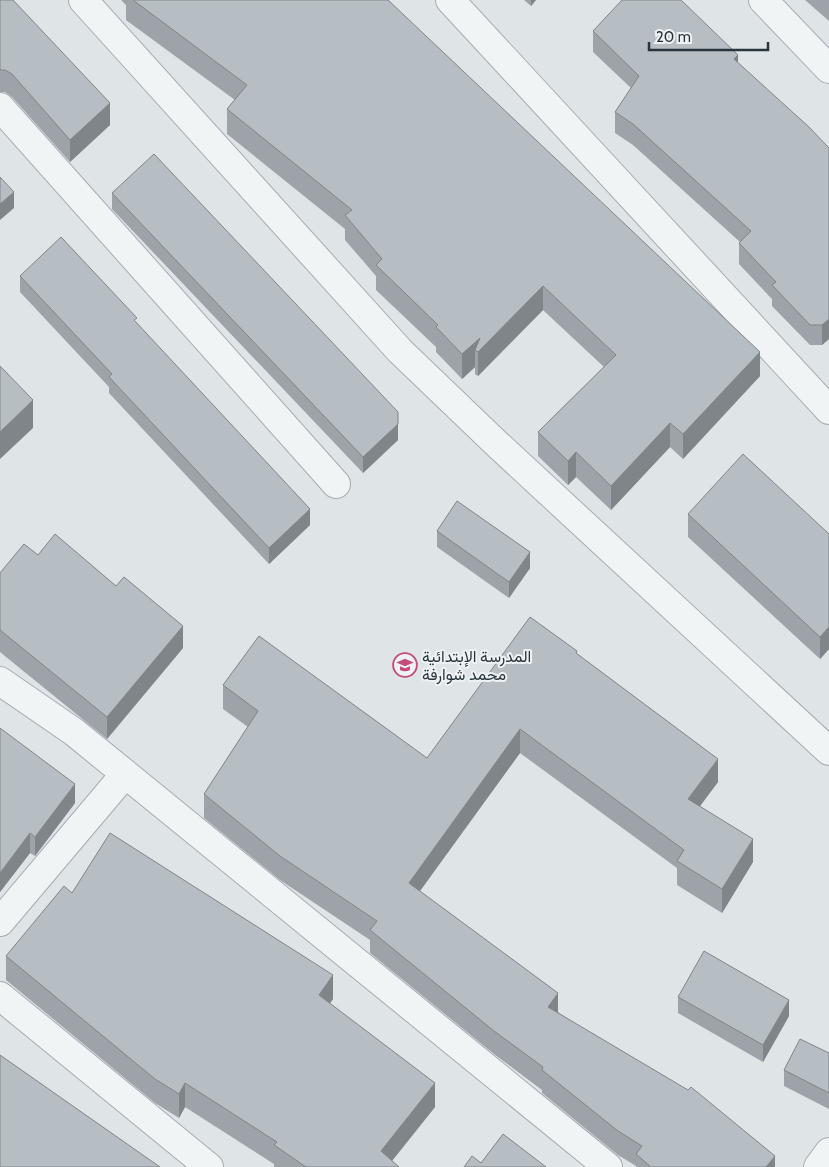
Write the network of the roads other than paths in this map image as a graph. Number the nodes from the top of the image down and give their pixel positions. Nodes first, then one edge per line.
1 (83, 0) edge
2 (450, 0) edge
3 (763, 0) edge
4 (829, 69) edge
5 (0, 107) edge
6 (829, 410) edge
7 (336, 484) dead end
8 (0, 681) edge
9 (829, 751) edge
10 (125, 774) junction
11 (0, 922) edge
12 (0, 996) edge
13 (829, 1152) edge
14 (209, 1167) edge
15 (608, 1167) edge
16 (818, 1167) edge

1 - 9 street
2 - 6 street
3 - 4 street
5 - 7 street
8 - 10 street
10 - 11 street
10 - 15 street
12 - 14 street
13 - 16 street

